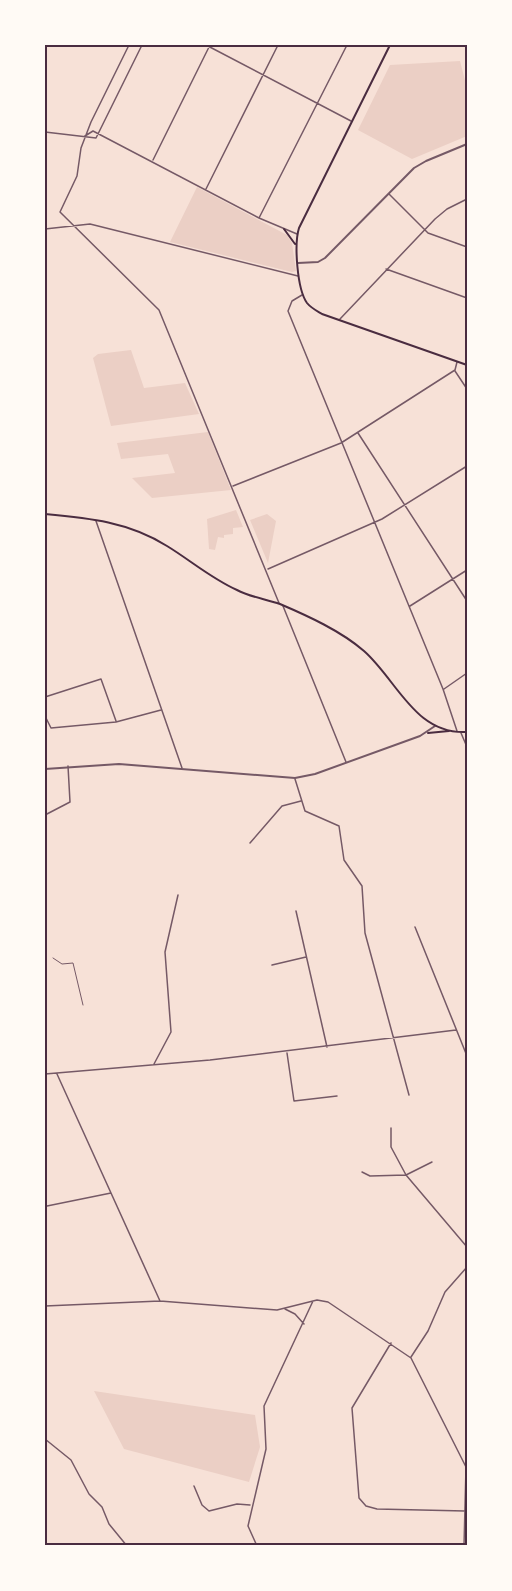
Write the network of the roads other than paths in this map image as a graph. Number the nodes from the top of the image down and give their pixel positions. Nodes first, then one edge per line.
1 (129, 45) edge
2 (142, 45) edge
3 (208, 45) edge
4 (278, 45) edge
5 (347, 45) edge
6 (390, 45) edge
7 (263, 75) junction
8 (317, 103) junction
9 (352, 121) junction
10 (90, 122) junction
11 (45, 132) edge
12 (92, 132) junction
13 (97, 135) junction
14 (85, 136) junction
15 (467, 144) edge
16 (152, 161) junction
17 (205, 190) junction
18 (389, 194) junction
19 (467, 199) edge
20 (259, 218) junction
21 (70, 225) junction
22 (45, 229) edge
23 (284, 229) junction
24 (424, 230) junction
25 (297, 234) junction
26 (296, 247) junction
27 (467, 247) edge
28 (298, 263) junction
29 (387, 269) junction
30 (299, 276) junction
31 (302, 294) junction
32 (467, 298) edge
33 (339, 320) junction
34 (457, 361) junction
35 (467, 365) edge
36 (455, 370) junction
37 (467, 389) edge
38 (357, 432) junction
39 (341, 443) junction
40 (467, 466) edge
41 (233, 486) junction
42 (405, 506) junction
43 (45, 514) edge
44 (95, 519) junction
45 (374, 522) junction
46 (267, 569) junction
47 (467, 570) edge
48 (453, 579) junction
49 (467, 601) edge
50 (281, 605) junction
51 (409, 606) junction
52 (467, 673) edge
53 (443, 689) junction
54 (45, 697) edge
55 (162, 710) junction
56 (45, 716) edge
57 (116, 722) junction
58 (435, 726) junction
59 (450, 731) junction
60 (459, 732) junction
61 (467, 732) edge
62 (428, 733) junction
63 (467, 747) edge
64 (346, 762) junction
65 (68, 766) junction
66 (45, 769) edge
67 (183, 769) junction
68 (295, 778) junction
69 (302, 800) junction
70 (45, 815) edge
71 (250, 843) dead end
72 (178, 895) dead end
73 (296, 911) dead end
74 (415, 927) dead end
75 (307, 957) junction
76 (53, 958) dead end
77 (272, 965) dead end
78 (83, 1005) dead end
79 (456, 1030) junction
80 (393, 1038) junction
81 (327, 1048) junction
82 (286, 1052) junction
83 (467, 1056) edge
84 (154, 1065) junction
85 (57, 1073) junction
86 (45, 1074) edge
87 (409, 1095) dead end
88 (337, 1096) dead end
89 (391, 1128) dead end
90 (432, 1162) dead end
91 (362, 1173) dead end
92 (406, 1175) junction
93 (111, 1193) junction
94 (47, 1206) dead end
95 (467, 1247) edge
96 (467, 1267) edge
97 (314, 1300) junction
98 (160, 1301) junction
99 (45, 1306) edge
100 (284, 1309) junction
101 (304, 1324) junction
102 (390, 1343) junction
103 (411, 1358) junction
104 (45, 1439) edge
105 (194, 1486) dead end
106 (251, 1506) junction
107 (466, 1511) edge
108 (127, 1546) edge
109 (256, 1546) edge
110 (464, 1546) edge

1 - 10 street
2 - 13 street
3 - 7 street
3 - 16 street
4 - 7 street
5 - 8 street
6 - 9 main road
7 - 8 street
7 - 17 street
8 - 9 street
8 - 20 street
9 - 25 main road
10 - 12 street
10 - 14 street
11 - 14 street
12 - 13 street
12 - 14 street
13 - 14 street
13 - 16 street
14 - 21 street
15 - 18 street
16 - 17 street
17 - 20 street
18 - 24 street
18 - 28 street
19 - 24 street
20 - 23 street
21 - 22 street
21 - 30 street
21 - 41 street
23 - 25 street
23 - 26 main road
24 - 27 street
24 - 29 street
25 - 26 main road
26 - 28 main road
28 - 30 main road
29 - 32 street
29 - 33 street
30 - 31 main road
31 - 33 main road
31 - 39 street
33 - 34 main road
34 - 35 main road
34 - 36 street
36 - 37 street
36 - 38 street
38 - 39 street
38 - 42 street
39 - 41 street
39 - 45 street
40 - 42 street
41 - 46 street
42 - 45 street
42 - 48 street
43 - 44 main road
44 - 50 main road
44 - 55 street
45 - 46 street
45 - 51 street
46 - 50 street
47 - 48 street
48 - 49 street
48 - 51 street
50 - 58 main road
50 - 64 street
51 - 53 street
52 - 53 street
53 - 60 street
54 - 57 street
55 - 57 street
55 - 67 street
56 - 57 street
58 - 59 main road
58 - 62 street
59 - 60 main road
59 - 62 main road
60 - 61 main road
60 - 63 street
62 - 64 street
64 - 68 street
65 - 66 street
65 - 67 street
65 - 70 street
67 - 68 street
68 - 69 street
69 - 71 street
69 - 80 street
72 - 84 street
73 - 75 street
74 - 79 street
75 - 77 street
75 - 81 street
76 - 78 lane
79 - 80 street
79 - 83 street
80 - 81 street
80 - 87 street
81 - 82 street
82 - 84 street
82 - 88 street
84 - 85 street
85 - 86 street
85 - 93 street
89 - 92 street
90 - 92 street
91 - 92 street
92 - 95 street
93 - 94 street
93 - 98 street
96 - 103 street
97 - 100 street
97 - 101 street
97 - 102 street
98 - 99 street
98 - 100 street
100 - 101 street
101 - 106 street
102 - 103 street
102 - 107 street
103 - 107 street
104 - 108 street
105 - 106 street
106 - 109 street
107 - 110 street

